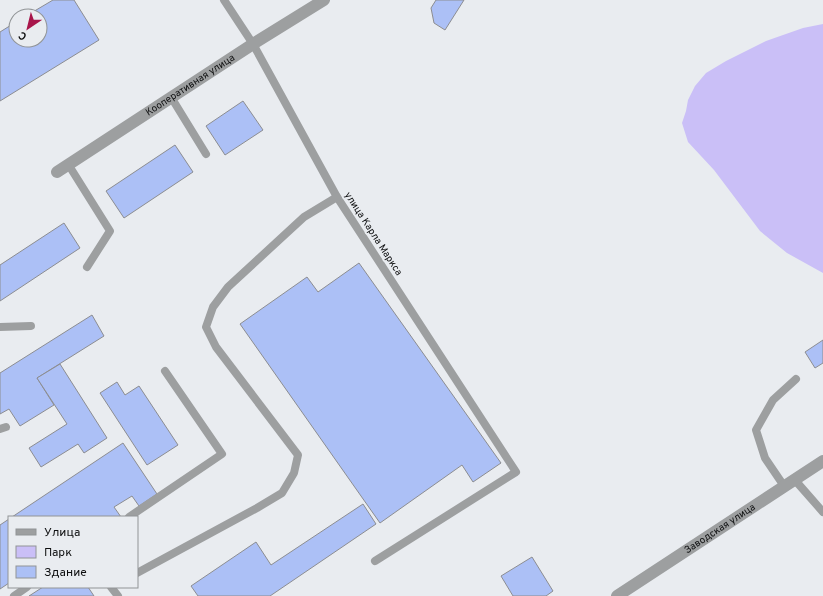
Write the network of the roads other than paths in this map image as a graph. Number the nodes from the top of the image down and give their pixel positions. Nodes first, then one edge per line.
1 (224, 0) edge
2 (324, 0) edge
3 (253, 44) junction
4 (171, 97) junction
5 (206, 154) dead end
6 (68, 164) junction
7 (57, 172) dead end
8 (337, 197) junction
9 (87, 267) dead end
10 (31, 326) dead end
11 (0, 327) edge
12 (165, 371) dead end
13 (796, 379) dead end
14 (823, 461) edge
15 (794, 480) junction
16 (784, 486) junction
17 (823, 512) edge
18 (130, 516) edge
19 (375, 561) dead end
20 (138, 572) edge
21 (26, 588) edge
22 (112, 588) edge
23 (14, 596) edge
24 (118, 596) edge
25 (617, 596) edge

1 - 3 lane, улица Карла Маркса
2 - 3 street, Кооперативная улица
3 - 4 street, Кооперативная улица
3 - 8 lane, улица Карла Маркса
4 - 5 lane
4 - 6 street, Кооперативная улица
6 - 7 street, Кооперативная улица
6 - 9 lane
8 - 19 lane, улица Карла Маркса
8 - 20 lane
10 - 11 lane
12 - 18 lane
13 - 16 lane
14 - 15 street, Заводская улица
15 - 16 street, Заводская улица
15 - 17 lane
16 - 25 street, Заводская улица
21 - 23 lane
22 - 24 lane

